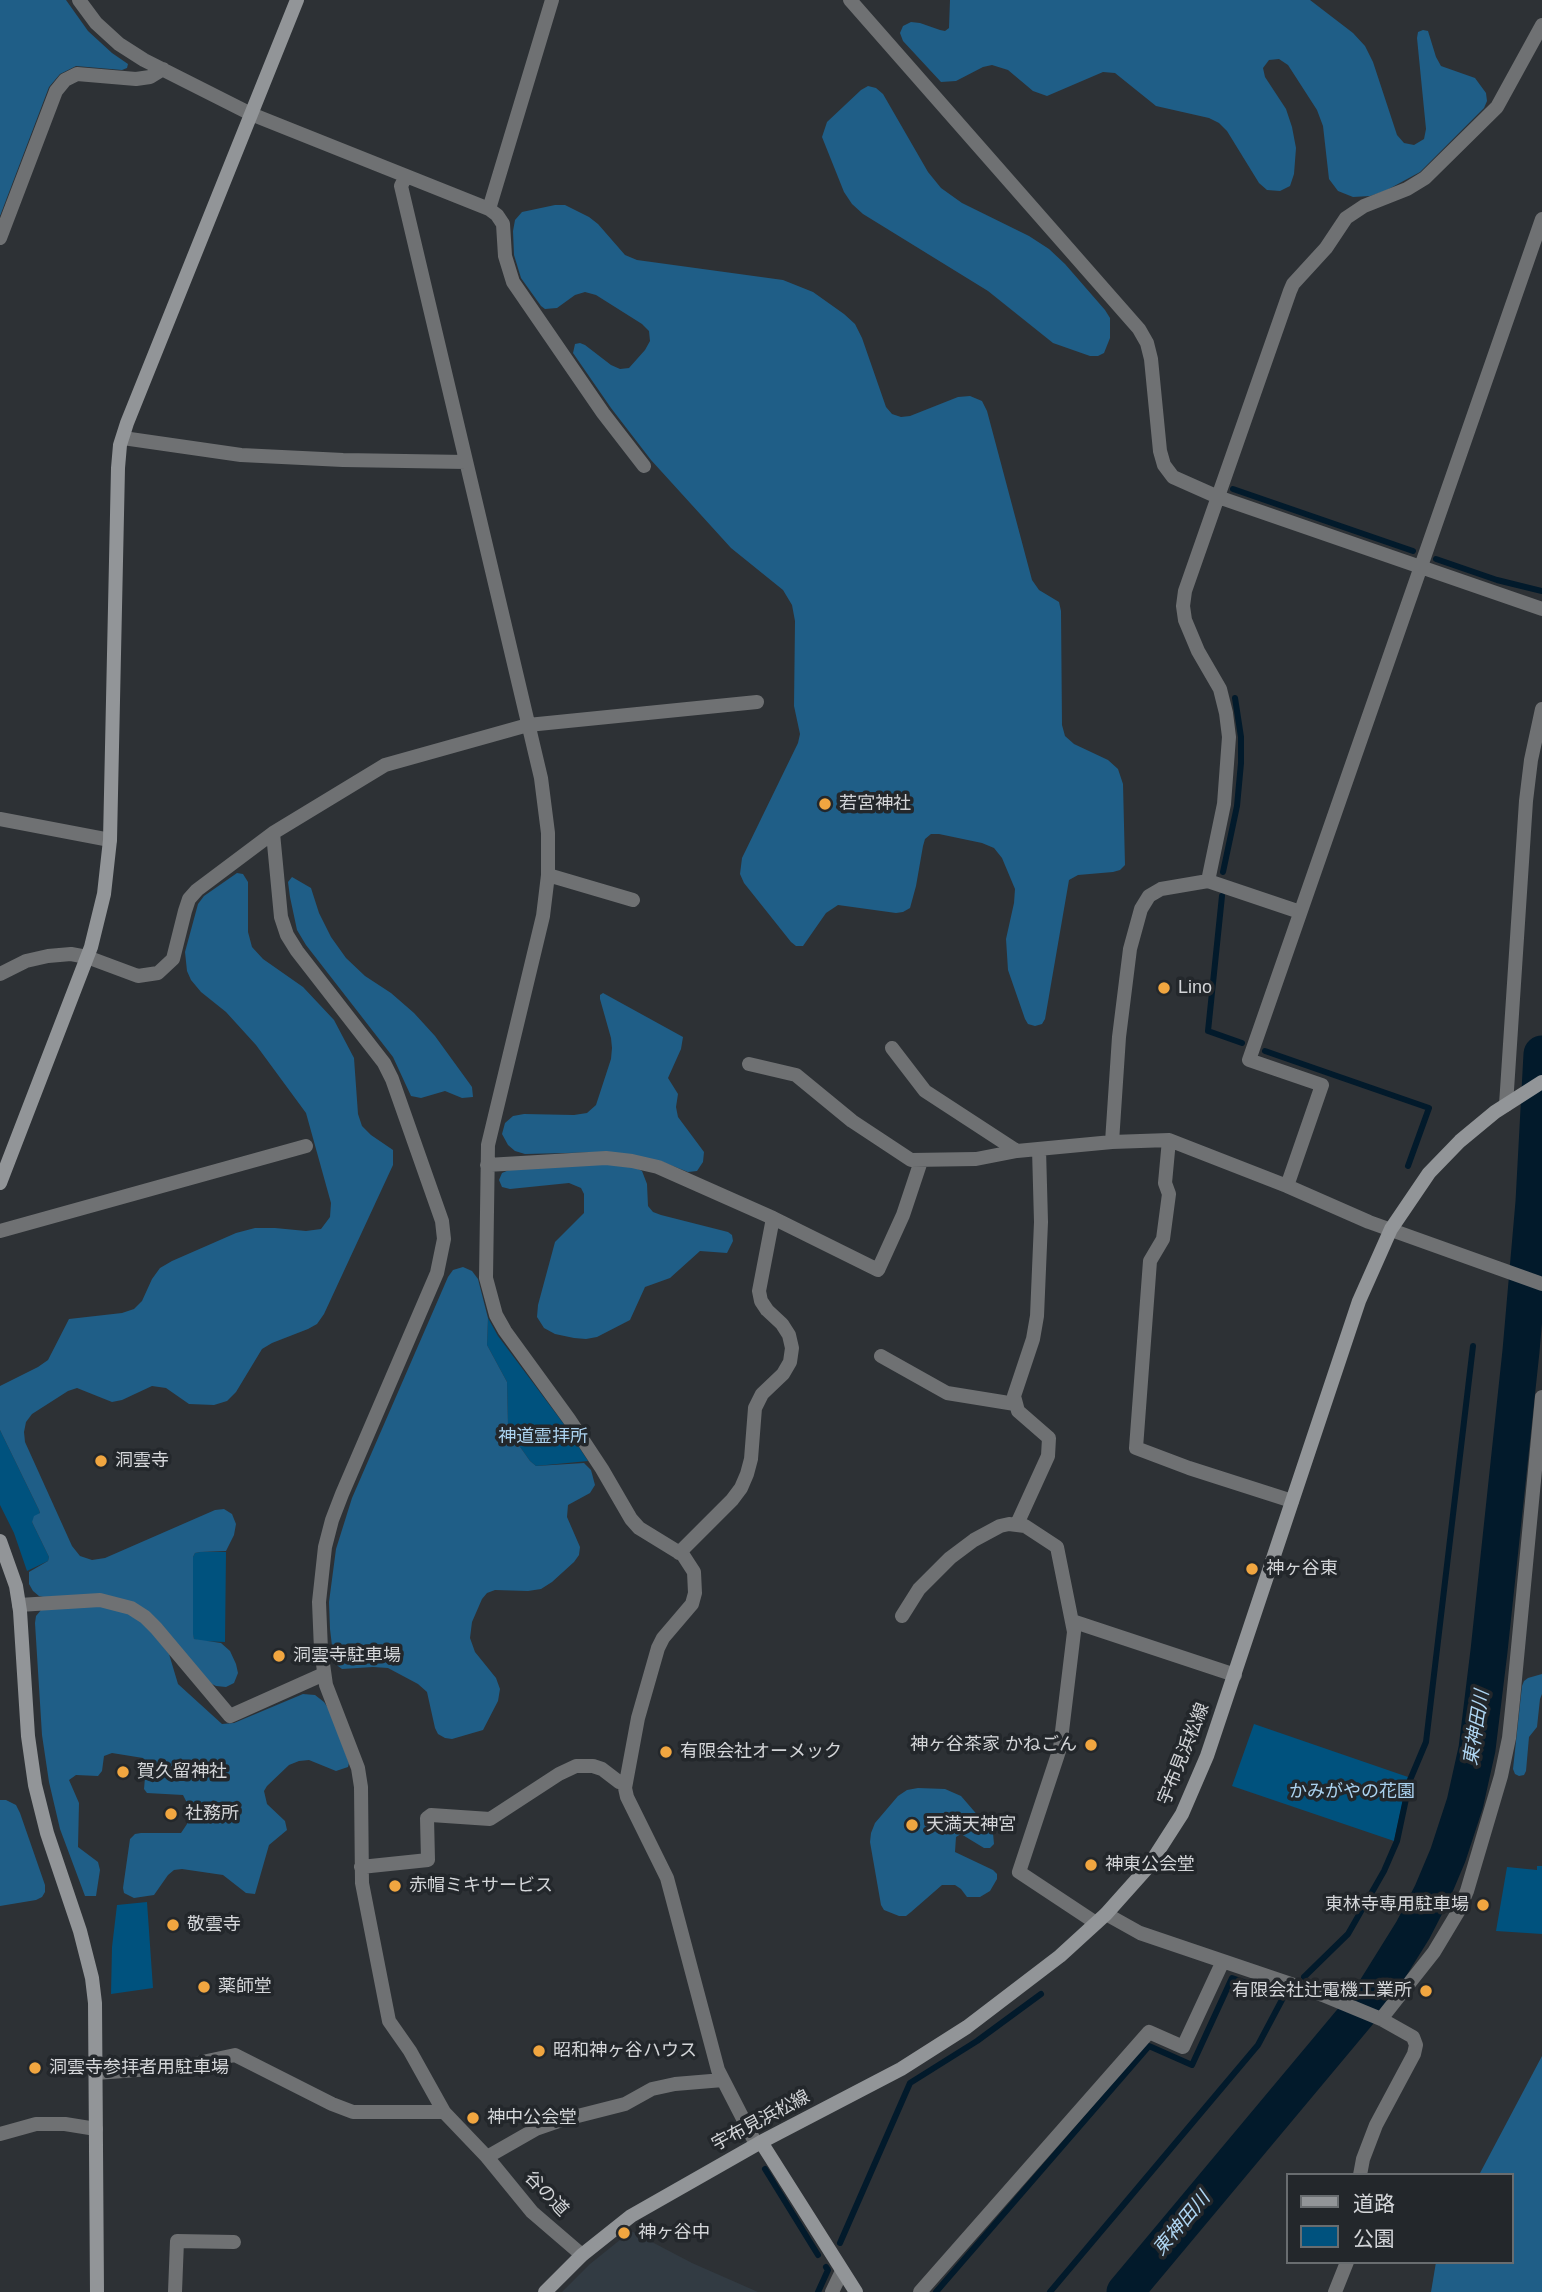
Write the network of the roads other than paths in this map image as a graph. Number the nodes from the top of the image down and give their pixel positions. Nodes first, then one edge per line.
1 (79, 0) edge
2 (297, 0) edge
3 (552, 0) edge
4 (850, 0) edge
5 (1542, 25) edge
6 (163, 69) junction
7 (251, 114) junction
8 (406, 176) junction
9 (489, 209) junction
10 (1542, 219) edge
11 (0, 238) edge
12 (123, 438) junction
13 (466, 461) junction
14 (644, 466) dead end
15 (1218, 497) junction
16 (1421, 567) junction
17 (1542, 609) edge
18 (757, 702) dead end
19 (1542, 709) edge
20 (528, 724) junction
21 (0, 819) edge
22 (273, 833) junction
23 (110, 840) junction
24 (548, 875) junction
25 (1208, 881) junction
26 (634, 900) dead end
27 (1300, 912) junction
28 (87, 957) junction
29 (0, 974) edge
30 (892, 1048) dead end
31 (750, 1064) dead end
32 (1542, 1083) edge
33 (1510, 1102) junction
34 (1169, 1140) junction
35 (1112, 1142) junction
36 (306, 1146) dead end
37 (1039, 1149) junction
38 (1017, 1151) junction
39 (921, 1161) junction
40 (487, 1165) junction
41 (0, 1183) edge
42 (1287, 1186) junction
43 (773, 1218) junction
44 (1391, 1229) junction
45 (0, 1231) edge
46 (1542, 1284) edge
47 (881, 1356) dead end
48 (1542, 1397) edge
49 (1015, 1404) junction
50 (1293, 1501) junction
51 (1017, 1524) junction
52 (0, 1541) edge
53 (679, 1553) junction
54 (19, 1605) junction
55 (902, 1616) dead end
56 (1072, 1621) junction
57 (324, 1674) junction
58 (1235, 1675) junction
59 (626, 1783) junction
60 (361, 1867) junction
61 (1101, 1919) junction
62 (1223, 1961) junction
63 (1379, 2018) junction
64 (96, 2073) junction
65 (723, 2080) junction
66 (444, 2112) junction
67 (96, 2129) junction
68 (0, 2134) edge
69 (758, 2143) junction
70 (487, 2157) junction
71 (1360, 2173) edge
72 (234, 2242) dead end
73 (582, 2255) junction
74 (1346, 2264) edge
75 (842, 2271) junction
76 (97, 2292) edge
77 (175, 2292) edge
78 (545, 2292) edge
79 (832, 2292) edge
80 (856, 2292) edge
81 (920, 2292) edge
82 (1335, 2292) edge

1 - 6 street
2 - 7 street
3 - 9 street
4 - 15 street
5 - 15 street
6 - 7 street
6 - 11 street
7 - 8 street
7 - 12 street
8 - 9 street
8 - 13 street
9 - 14 street
10 - 16 street
12 - 13 street
12 - 23 street
13 - 20 street
15 - 16 street
15 - 25 street
16 - 17 street
16 - 27 street
18 - 20 street
19 - 33 street
20 - 22 street
20 - 24 street
21 - 23 street
22 - 28 street
22 - 57 street, 谷の道
23 - 28 street
24 - 26 street
24 - 40 street
25 - 27 street
25 - 35 street
27 - 42 street
28 - 29 street
28 - 41 street
30 - 38 street
31 - 39 street
32 - 33 street, 宇布見浜松線
33 - 44 street, 宇布見浜松線
34 - 35 street
34 - 42 street
34 - 50 street
35 - 37 street
36 - 45 street
37 - 38 street
37 - 49 street
38 - 39 street
39 - 43 street
40 - 43 street
40 - 53 street
42 - 44 street
43 - 53 street
44 - 46 street
44 - 50 street, 宇布見浜松線
47 - 49 street
48 - 63 street
49 - 51 street
50 - 58 street, 宇布見浜松線
51 - 55 street
51 - 56 street
52 - 54 street
53 - 59 street
54 - 57 street
54 - 64 street
56 - 58 street
56 - 61 street
57 - 60 street, 谷の道
58 - 61 street, 宇布見浜松線
59 - 60 street
59 - 65 street
60 - 66 street, 谷の道
61 - 62 street
61 - 69 street, 宇布見浜松線
62 - 63 street
62 - 81 street
63 - 71 street
64 - 66 street
64 - 67 street
65 - 69 street
65 - 70 street
66 - 70 street, 谷の道
67 - 68 street
67 - 76 street
69 - 73 street, 宇布見浜松線
69 - 75 street
70 - 73 street, 谷の道
72 - 77 street
73 - 78 street, 宇布見浜松線
74 - 82 street
75 - 79 street
75 - 80 street

